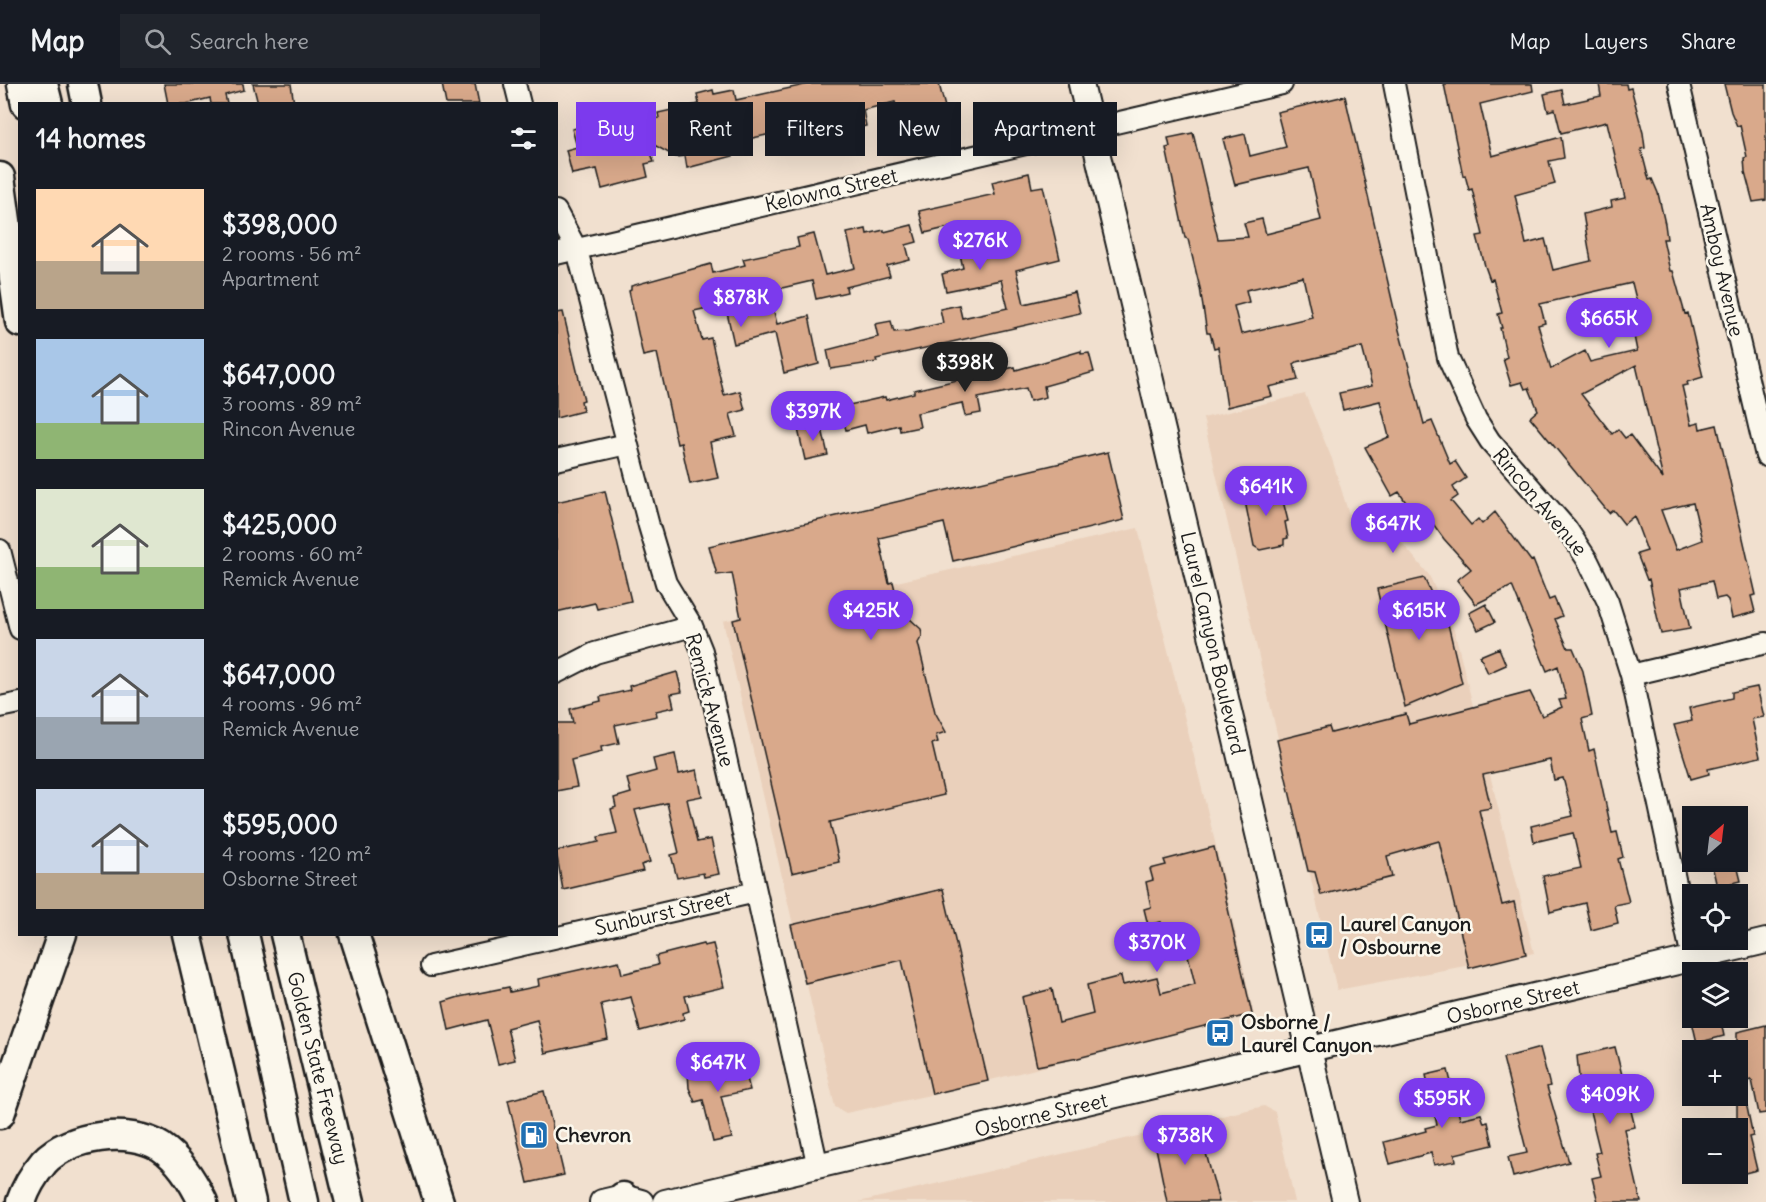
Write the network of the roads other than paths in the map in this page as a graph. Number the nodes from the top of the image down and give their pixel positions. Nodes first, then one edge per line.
1 (22, 84) edge
2 (43, 84) edge
3 (83, 84) edge
4 (515, 84) edge
5 (1081, 84) edge
6 (1282, 84) edge
7 (1394, 84) edge
8 (1679, 84) edge
9 (26, 102) edge
10 (48, 102) edge
11 (87, 102) edge
12 (520, 102) edge
13 (1086, 102) edge
14 (1117, 122) edge
15 (0, 153) edge
16 (974, 156) edge
17 (1099, 156) edge
18 (0, 177) edge
19 (558, 215) edge
20 (18, 226) edge
21 (577, 250) junction
22 (558, 254) edge
23 (18, 308) edge
24 (627, 444) junction
25 (1766, 456) edge
26 (558, 460) edge
27 (0, 550) edge
28 (18, 621) edge
29 (692, 626) junction
30 (1766, 643) edge
31 (558, 672) edge
32 (1631, 675) junction
33 (18, 703) edge
34 (0, 707) edge
35 (756, 892) junction
36 (61, 936) edge
37 (187, 936) edge
38 (244, 936) edge
39 (285, 936) edge
40 (355, 936) edge
41 (1766, 940) edge
42 (1692, 958) junction
43 (431, 966) dead end
44 (1310, 1051) junction
45 (0, 1114) edge
46 (818, 1167) junction
47 (350, 1201) edge
48 (21, 1202) edge
49 (202, 1202) edge
50 (251, 1202) edge
51 (304, 1202) edge
52 (439, 1202) edge
53 (665, 1202) edge
54 (1345, 1202) edge

1 - 9 highway
2 - 10 highway
3 - 11 highway
4 - 12 street
5 - 13 main road, Laurel Canyon Boulevard
6 - 14 street, Kelowna Street
7 - 32 street, Rincon Avenue
8 - 25 street, Amboy Avenue
15 - 20 highway
16 - 21 street, Kelowna Street
17 - 44 main road, Laurel Canyon Boulevard
18 - 23 highway
19 - 21 street, Remick Avenue
21 - 22 street, Kelowna Street
21 - 24 street, Remick Avenue
24 - 26 street
24 - 29 street, Remick Avenue
27 - 28 street
29 - 31 street
29 - 35 street, Remick Avenue
30 - 32 street
32 - 42 street, Rincon Avenue
33 - 34 street
35 - 43 street, Sunburst Street
35 - 46 street, Remick Avenue
36 - 45 highway
37 - 50 highway
38 - 51 highway
39 - 47 highway, Golden State Freeway
40 - 52 highway
41 - 42 main road, Osborne Street
42 - 44 main road, Osborne Street
44 - 46 main road, Osborne Street
44 - 54 main road, Laurel Canyon Boulevard
46 - 53 main road, Osborne Street
48 - 49 highway

